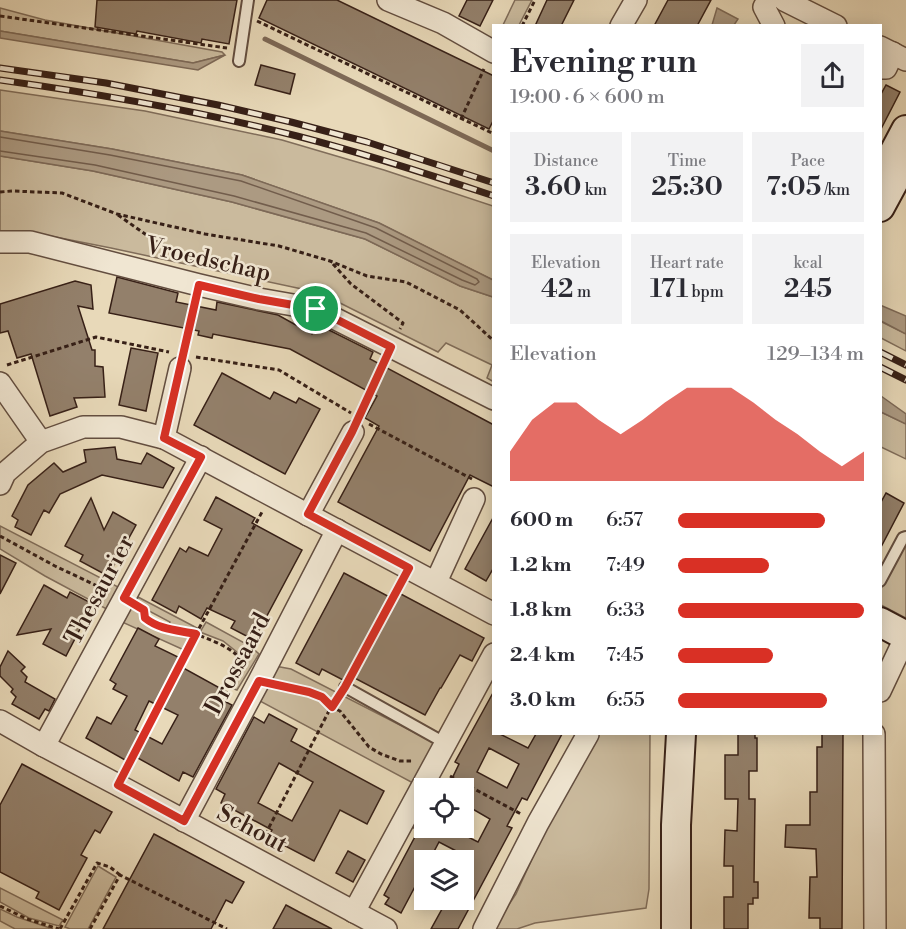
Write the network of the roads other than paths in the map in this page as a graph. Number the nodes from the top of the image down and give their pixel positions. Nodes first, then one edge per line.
1 (248, 0) edge
2 (388, 0) edge
3 (636, 0) edge
4 (768, 0) edge
5 (784, 0) edge
6 (622, 24) edge
7 (773, 24) edge
8 (832, 24) edge
9 (492, 51) edge
10 (240, 56) road end
11 (906, 130) edge
12 (892, 176) edge
13 (882, 202) edge
14 (0, 242) edge
15 (182, 362) road end
16 (0, 383) edge
17 (492, 398) edge
18 (355, 425) road end
19 (164, 438) junction
20 (41, 442) junction
21 (201, 457) junction
22 (0, 484) edge
23 (473, 489) road end
24 (308, 514) junction
25 (337, 530) junction
26 (906, 537) edge
27 (882, 577) edge
28 (436, 582) junction
29 (492, 613) edge
30 (882, 623) edge
31 (906, 636) edge
32 (492, 658) edge
33 (345, 687) road end
34 (882, 687) edge
35 (0, 721) edge
36 (587, 735) edge
37 (669, 735) edge
38 (681, 735) edge
39 (874, 735) edge
40 (446, 743) junction
41 (44, 747) junction
42 (184, 821) junction
43 (676, 825) junction
44 (354, 912) junction
45 (386, 929) edge
46 (484, 929) edge
47 (676, 929) edge
48 (875, 929) edge

1 - 10 lane
2 - 9 street
3 - 6 street
4 - 7 street
5 - 8 street
11 - 12 main road
12 - 13 main road
14 - 17 street, Vroedschap
15 - 19 street
16 - 20 street
18 - 24 street
19 - 20 street
19 - 21 street
20 - 22 street
21 - 24 street
21 - 41 street, Thesaurier
23 - 28 street
24 - 25 street
25 - 28 street
25 - 42 street, Drossaard
26 - 27 lane
28 - 29 street
30 - 31 main road
31 - 34 street
32 - 40 street
33 - 40 lane
35 - 41 street, Schout
36 - 46 street
37 - 43 main road
38 - 43 main road
39 - 48 street
40 - 44 street
41 - 42 street, Schout
42 - 44 street, Schout
43 - 47 main road
44 - 45 street, Schout

